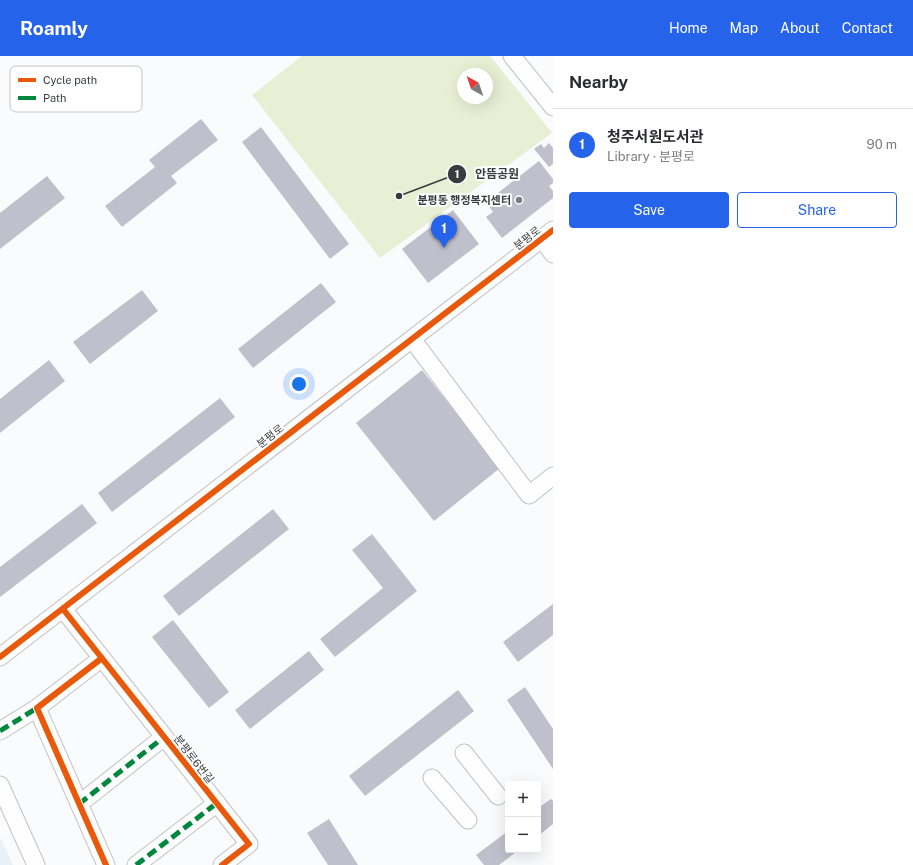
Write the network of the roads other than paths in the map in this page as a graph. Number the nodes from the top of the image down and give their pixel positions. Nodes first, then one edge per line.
1 (512, 56) edge
2 (553, 107) edge
3 (547, 235) edge
4 (553, 254) edge
5 (412, 339) junction
6 (553, 476) edge
7 (63, 609) junction
8 (0, 657) edge
9 (102, 658) junction
10 (38, 708) junction
11 (0, 731) edge
12 (164, 737) junction
13 (464, 752) dead end
14 (432, 778) dead end
15 (0, 785) edge
16 (498, 796) dead end
17 (217, 803) junction
18 (79, 804) junction
19 (468, 820) dead end
20 (36, 865) edge
21 (106, 865) edge
22 (136, 865) edge
23 (222, 865) edge

1 - 2 street
3 - 4 street
3 - 5 street, 분평로
5 - 6 street
5 - 7 street, 분평로
7 - 8 street, 분평로
7 - 9 street, 분평로6번길
9 - 10 street
9 - 12 street, 분평로6번길
10 - 11 street
10 - 18 street
12 - 17 street, 분평로6번길
12 - 18 street, 분평로6번길
13 - 16 street
14 - 19 street
15 - 20 street
17 - 22 street
17 - 23 street, 분평로6번길
18 - 21 street

